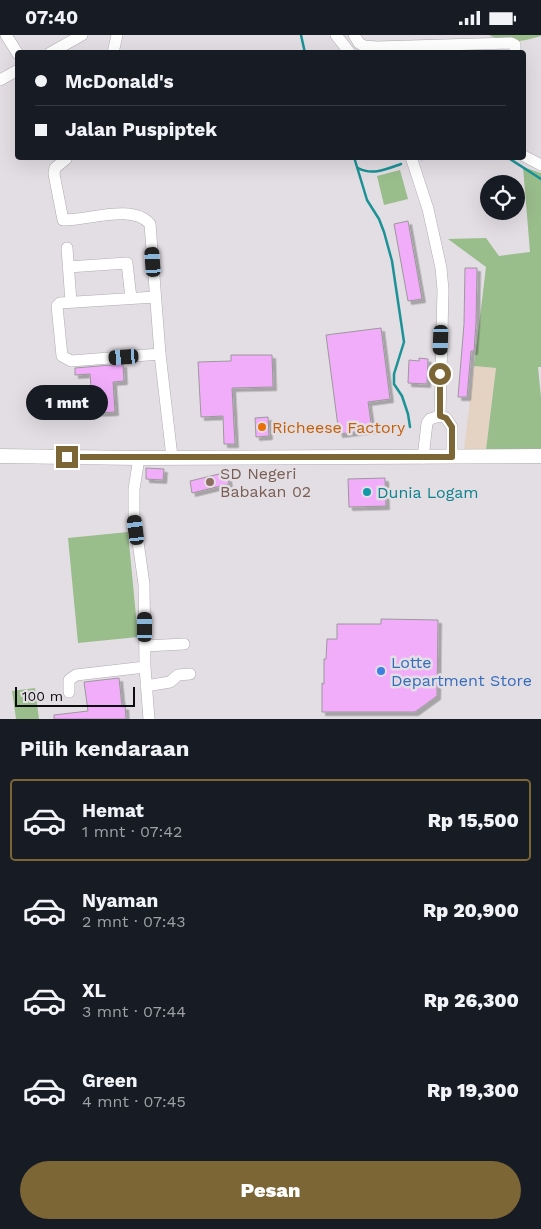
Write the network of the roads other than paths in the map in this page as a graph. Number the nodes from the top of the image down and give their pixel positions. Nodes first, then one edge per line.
1 (6, 35) edge
2 (82, 35) edge
3 (117, 35) edge
4 (336, 35) edge
5 (354, 35) edge
6 (0, 38) edge
7 (15, 50) edge
8 (55, 50) edge
9 (114, 50) edge
10 (348, 50) edge
11 (417, 50) edge
12 (515, 50) edge
13 (15, 72) edge
14 (0, 80) edge
15 (526, 157) edge
16 (64, 160) edge
17 (412, 160) edge
18 (541, 165) edge
19 (67, 248) dead end
20 (68, 267) junction
21 (155, 297) junction
22 (131, 298) junction
23 (71, 302) junction
24 (160, 354) junction
25 (440, 416) junction
26 (0, 456) edge
27 (541, 456) edge
28 (172, 457) junction
29 (452, 457) junction
30 (139, 458) junction
31 (423, 458) junction
32 (184, 644) dead end
33 (145, 646) junction
34 (145, 667) junction
35 (190, 674) dead end
36 (146, 686) junction
37 (69, 692) dead end
38 (149, 719) edge

1 - 6 street
1 - 7 street
2 - 8 street
3 - 9 street
4 - 10 street
5 - 11 street
11 - 12 street
13 - 14 street
15 - 18 street
16 - 21 street
17 - 25 street
19 - 20 street
20 - 22 street
20 - 23 street
21 - 22 street
21 - 24 street
22 - 23 street
23 - 24 street
24 - 28 street
25 - 29 street
25 - 31 street
26 - 30 main road
27 - 29 main road
28 - 30 main road
28 - 31 main road
29 - 31 main road
30 - 33 street
32 - 33 street
33 - 34 street
34 - 36 street
34 - 37 street
35 - 36 street
36 - 38 street

